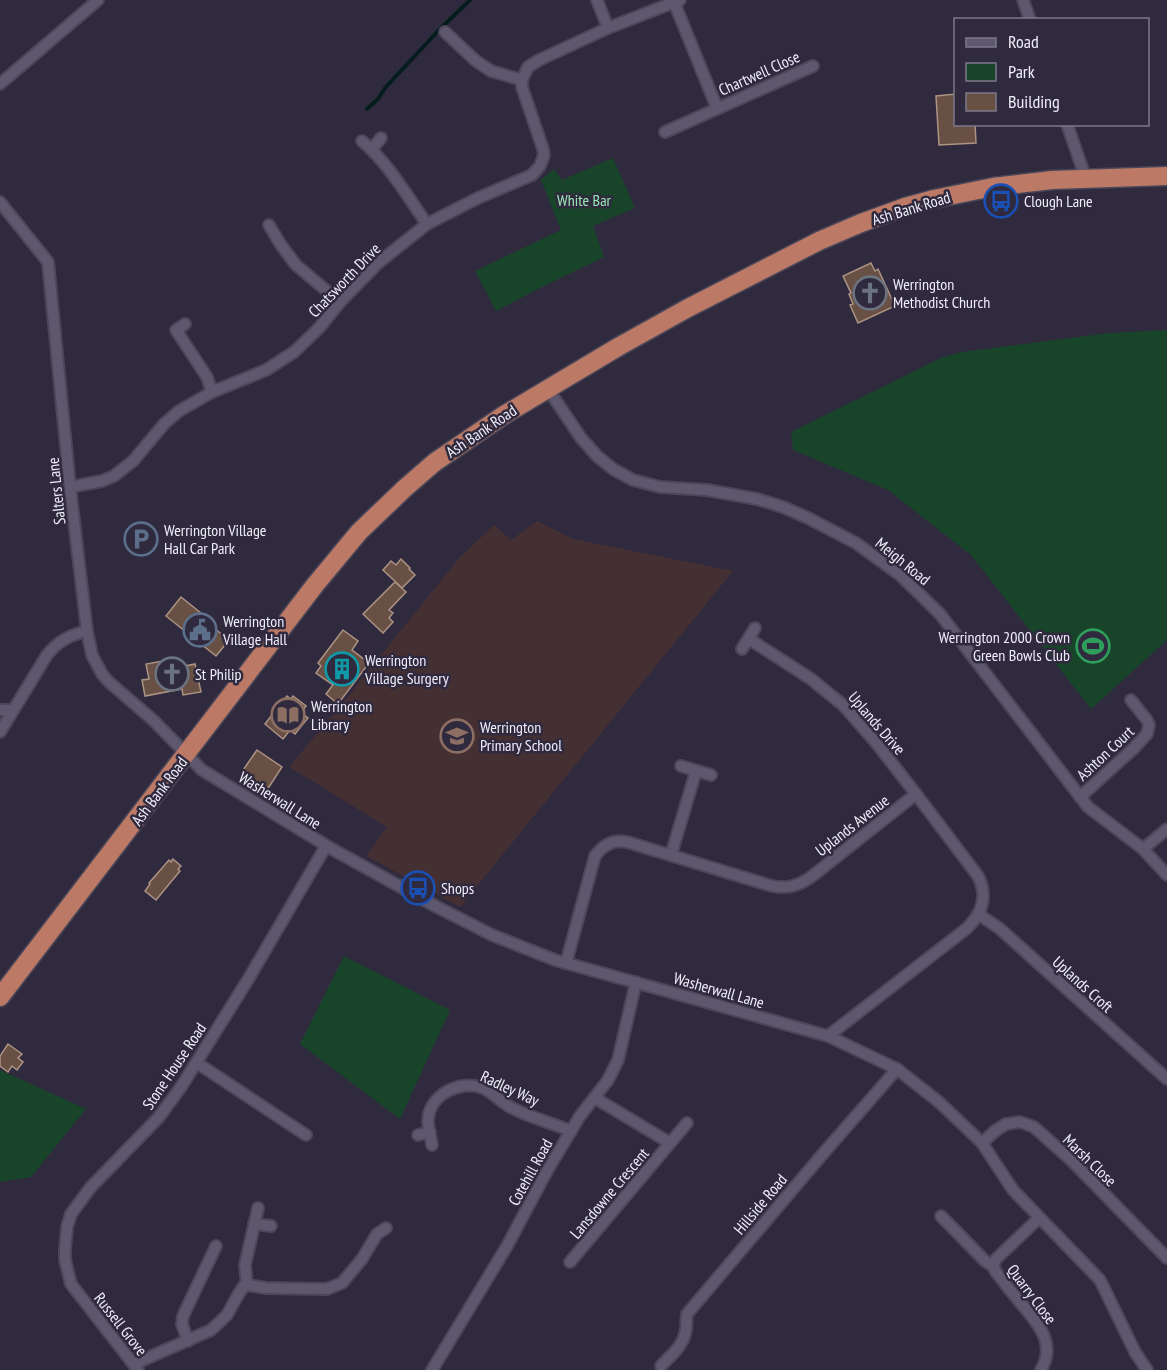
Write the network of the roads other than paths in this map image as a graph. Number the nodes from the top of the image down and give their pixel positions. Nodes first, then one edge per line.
1 (99, 0) edge
2 (597, 0) edge
3 (1023, 0) edge
4 (677, 1) edge
5 (1029, 18) edge
6 (608, 28) junction
7 (446, 32) dead end
8 (466, 34) dead end
9 (457, 42) junction
10 (813, 66) dead end
11 (522, 80) junction
12 (0, 84) edge
13 (717, 108) junction
14 (1068, 126) edge
15 (665, 132) dead end
16 (381, 138) dead end
17 (362, 141) dead end
18 (372, 149) junction
19 (1167, 176) edge
20 (1086, 179) junction
21 (0, 202) edge
22 (427, 224) junction
23 (269, 225) dead end
24 (340, 302) junction
25 (185, 324) dead end
26 (548, 389) junction
27 (212, 392) junction
28 (70, 487) junction
29 (755, 628) dead end
30 (87, 631) junction
31 (749, 639) junction
32 (742, 649) dead end
33 (1131, 700) dead end
34 (0, 710) edge
35 (13, 710) junction
36 (0, 732) edge
37 (187, 754) junction
38 (681, 766) dead end
39 (696, 771) junction
40 (711, 775) dead end
41 (916, 794) junction
42 (1080, 797) junction
43 (1167, 829) edge
44 (326, 846) junction
45 (1143, 849) junction
46 (671, 855) junction
47 (1167, 875) edge
48 (978, 914) junction
49 (566, 963) junction
50 (636, 982) junction
51 (0, 997) edge
52 (828, 1036) junction
53 (197, 1063) junction
54 (897, 1069) junction
55 (1167, 1079) edge
56 (595, 1098) junction
57 (687, 1123) dead end
58 (571, 1131) junction
59 (430, 1132) junction
60 (306, 1135) dead end
61 (418, 1135) dead end
62 (670, 1143) junction
63 (982, 1143) junction
64 (432, 1145) dead end
65 (258, 1208) dead end
66 (942, 1216) dead end
67 (1039, 1218) junction
68 (254, 1224) junction
69 (271, 1226) dead end
70 (378, 1231) dead end
71 (216, 1246) dead end
72 (1167, 1258) edge
73 (570, 1262) dead end
74 (993, 1266) junction
75 (247, 1285) junction
76 (80, 1296) joint
77 (188, 1341) junction
78 (661, 1366) dead end
79 (136, 1367) edge
80 (432, 1370) edge
81 (1041, 1370) edge
82 (1147, 1370) edge

1 - 12 street
2 - 6 street
3 - 5 street
4 - 6 street
4 - 13 street, Chartwell Close
6 - 11 street
7 - 9 street
8 - 9 street
9 - 11 street
10 - 13 street, Chartwell Close
11 - 22 street, Chatsworth Drive
13 - 15 street, Chartwell Close
14 - 20 street
16 - 18 street
17 - 18 street
18 - 22 street
19 - 20 highway, Ash Bank Road
20 - 26 highway, Ash Bank Road
21 - 28 street, Salters Lane
22 - 24 street, Chatsworth Drive
23 - 24 street
24 - 27 street, Chatsworth Drive
25 - 27 street
26 - 37 highway, Ash Bank Road
26 - 42 street, Meigh Road
27 - 28 street, Chatsworth Drive
28 - 30 street, Salters Lane
29 - 31 street
30 - 35 street
30 - 37 street, Salters Lane
31 - 32 street
31 - 41 street, Uplands Drive
33 - 42 street, Ashton Court
34 - 35 street
35 - 36 street
37 - 44 street, Washerwall Lane
37 - 51 highway, Ash Bank Road
38 - 39 street
39 - 40 street
39 - 46 street
41 - 46 street, Uplands Avenue
41 - 48 street
42 - 45 street, Meigh Road
43 - 45 street
44 - 49 street, Washerwall Lane
44 - 53 street, Stone House Road
45 - 47 street, Meigh Road
46 - 49 street, Uplands Avenue
48 - 52 street
48 - 55 street, Uplands Croft
49 - 50 street, Washerwall Lane
50 - 52 street, Washerwall Lane
50 - 56 street, Cotehill Road
52 - 54 street, Washerwall Lane
53 - 60 street
53 - 76 street, Stone House Road
54 - 63 street, Washerwall Lane
54 - 78 street, Hillside Road
56 - 58 street, Cotehill Road
56 - 62 street, Lansdowne Crescent
57 - 62 street, Lansdowne Crescent
58 - 59 street, Radley Way
58 - 80 street, Cotehill Road
59 - 61 street
59 - 64 street, Radley Way
62 - 73 street, Lansdowne Crescent
63 - 67 street, Washerwall Lane
63 - 72 street, Marsh Close
65 - 68 street
66 - 74 street
67 - 74 street, Quarry Close
67 - 82 street, Washerwall Lane
68 - 69 street
68 - 75 street
70 - 75 street
71 - 77 street
74 - 81 street, Quarry Close
75 - 77 street
76 - 79 street, Russell Grove
77 - 79 street

